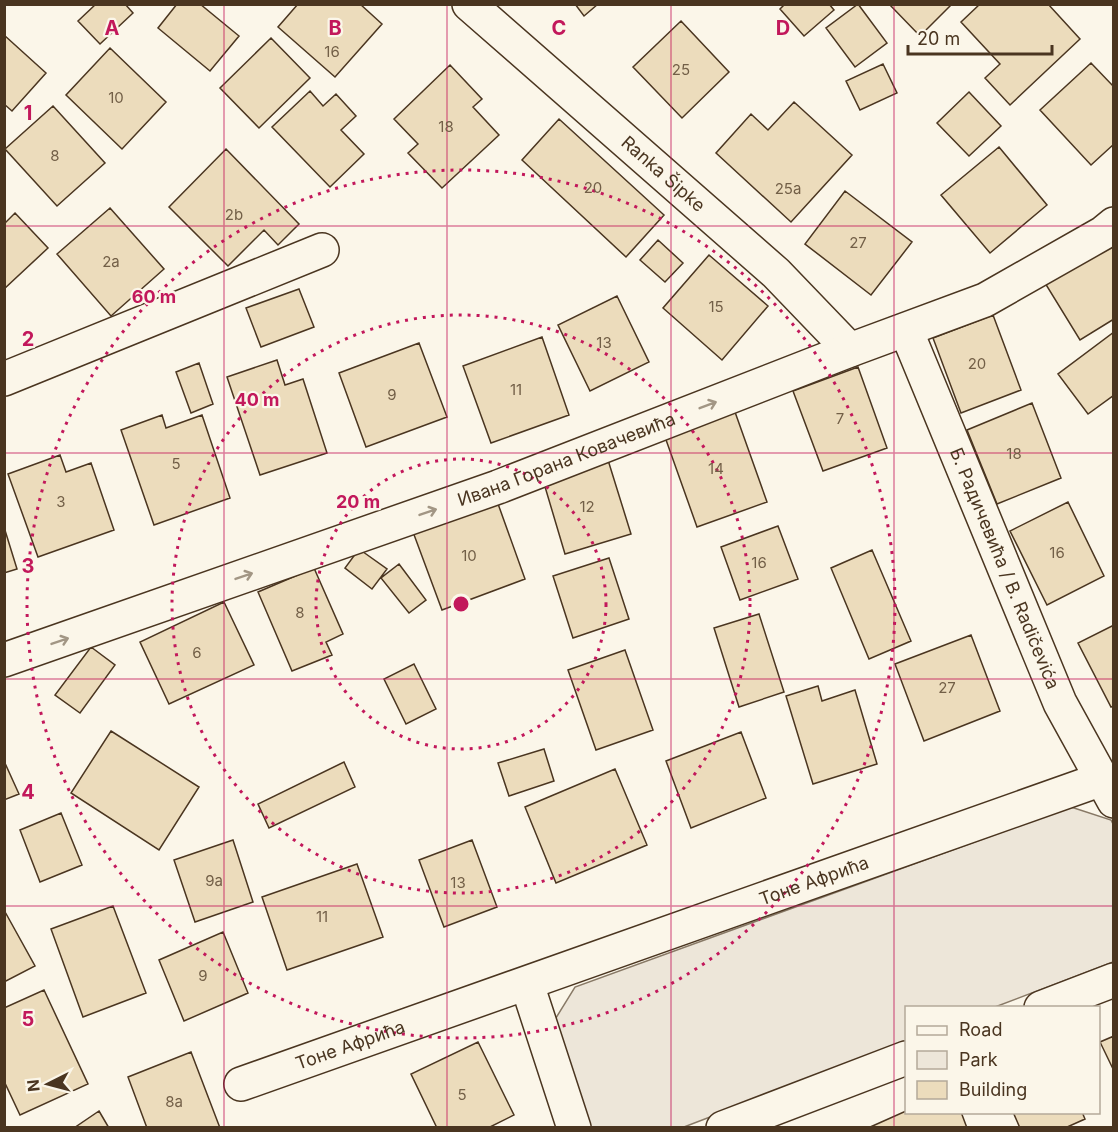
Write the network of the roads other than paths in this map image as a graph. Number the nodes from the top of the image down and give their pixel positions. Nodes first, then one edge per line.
1 (470, 4) edge
2 (1113, 224) edge
3 (322, 250) dead end
4 (906, 330) junction
5 (850, 350) junction
6 (4, 379) edge
7 (4, 660) edge
8 (1108, 790) edge
9 (1113, 980) edge
10 (527, 984) junction
11 (1046, 1006) edge
12 (905, 1058) edge
13 (241, 1084) dead end
14 (574, 1128) edge
15 (723, 1128) edge

1 - 5 street, Ranka Šipke
2 - 4 street, Ивана Горана Ковачевића
3 - 6 street
4 - 5 street, Ивана Горана Ковачевића
4 - 8 street, Б. Радичевића / B. Radičevića
7 -> 5 street, Ивана Горана Ковачевића
8 - 10 street, Тоне Афрића
9 - 11 street
10 - 13 street, Тоне Афрића
10 - 14 street
12 - 15 street

